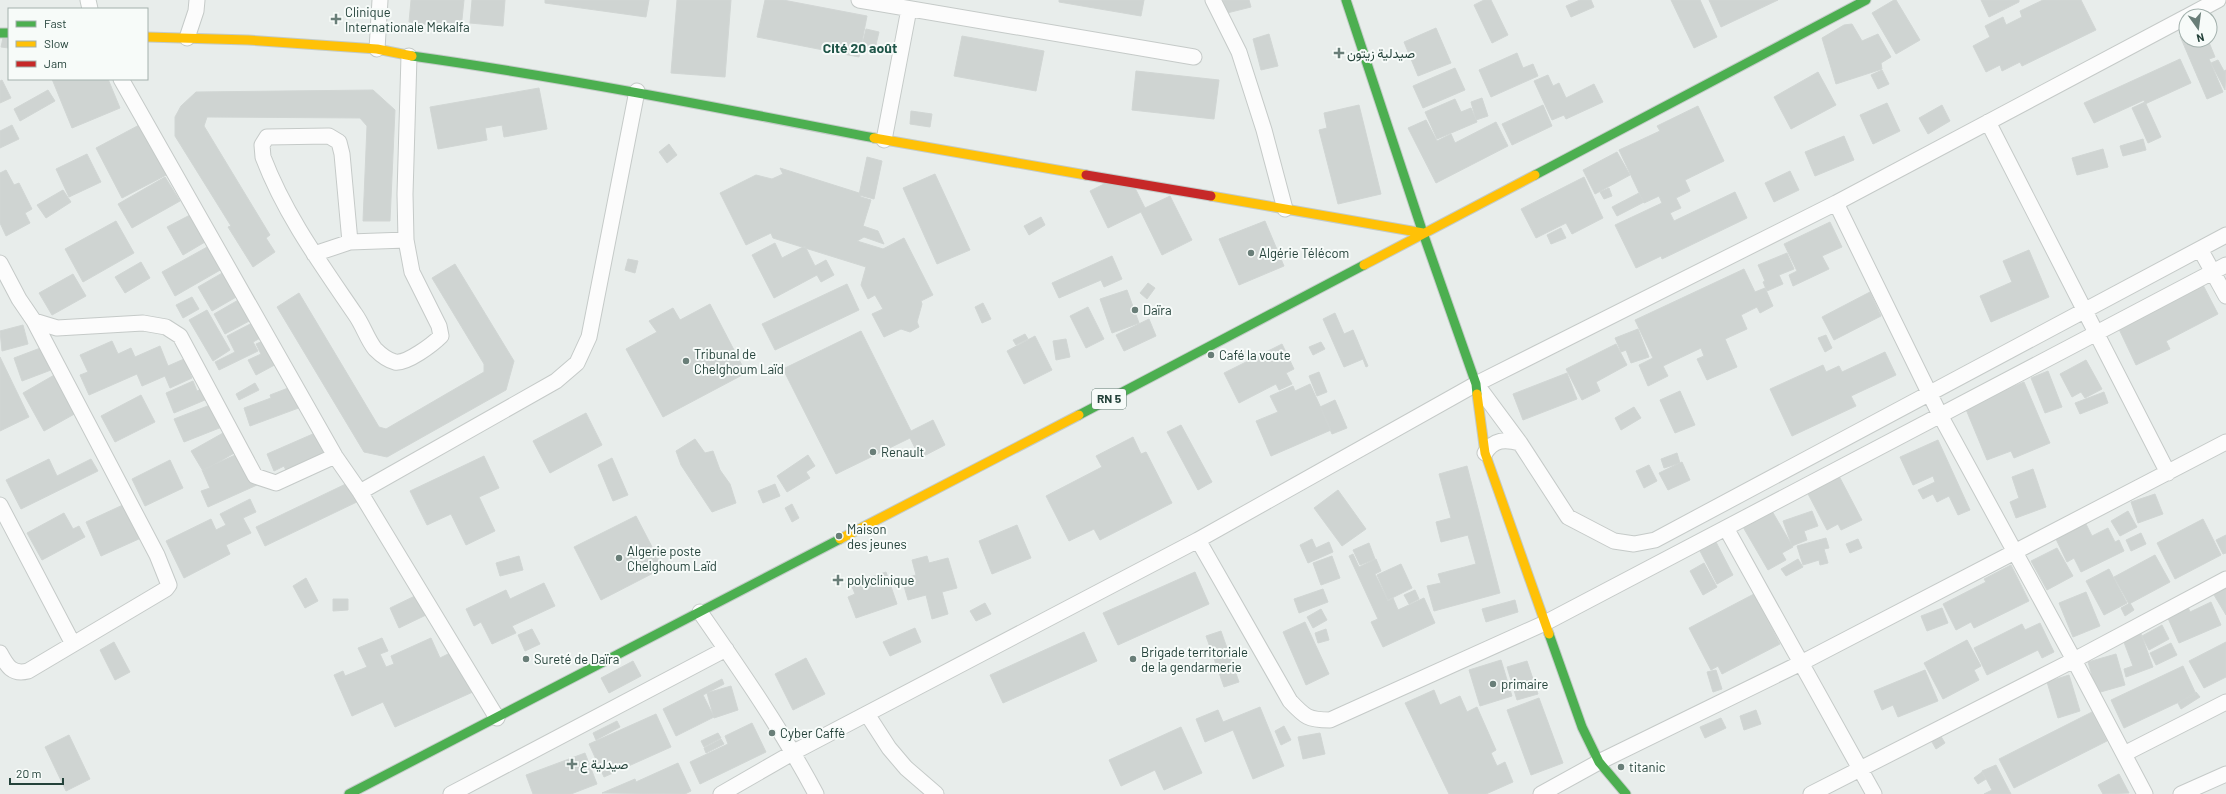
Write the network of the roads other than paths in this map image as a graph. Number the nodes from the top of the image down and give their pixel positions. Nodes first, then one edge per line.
1 (197, 0) edge
2 (380, 0) edge
3 (860, 0) edge
4 (1213, 0) edge
5 (1346, 0) edge
6 (1866, 0) edge
7 (2218, 0) edge
8 (2202, 8) edge
9 (909, 9) junction
10 (2178, 21) edge
11 (148, 37) edge
12 (187, 38) junction
13 (377, 49) junction
14 (409, 56) junction
15 (1194, 56) dead end
16 (122, 80) edge
17 (637, 91) junction
18 (1988, 122) junction
19 (884, 140) junction
20 (1836, 203) junction
21 (1285, 209) junction
22 (1422, 233) junction
23 (2226, 235) edge
24 (406, 240) junction
25 (350, 242) junction
26 (2200, 249) junction
27 (314, 254) junction
28 (0, 263) edge
29 (2220, 268) edge
30 (2226, 296) edge
31 (2084, 311) junction
32 (34, 321) junction
33 (2096, 333) junction
34 (1476, 384) junction
35 (1930, 393) junction
36 (1940, 415) junction
37 (2226, 442) edge
38 (1520, 443) junction
39 (1485, 454) junction
40 (335, 456) junction
41 (2168, 473) junction
42 (360, 492) junction
43 (0, 505) edge
44 (1726, 528) junction
45 (6, 530) edge
46 (1198, 540) junction
47 (2015, 552) junction
48 (2226, 580) edge
49 (700, 612) junction
50 (1545, 623) junction
51 (73, 644) junction
52 (726, 649) junction
53 (0, 653) edge
54 (2074, 660) junction
55 (1801, 663) junction
56 (2226, 702) edge
57 (867, 714) junction
58 (497, 718) junction
59 (794, 752) junction
60 (2124, 754) junction
61 (1599, 762) junction
62 (1860, 769) junction
63 (2226, 774) edge
64 (349, 794) edge
65 (450, 794) edge
66 (721, 794) edge
67 (816, 794) edge
68 (936, 794) edge
69 (1541, 794) edge
70 (1626, 794) edge
71 (1811, 794) edge
72 (1874, 794) edge
73 (2145, 794) edge
74 (2181, 794) edge

1 - 12 street
2 - 13 street
3 - 9 street
4 - 21 street
5 - 22 street
6 - 22 street, RN 5
7 - 8 street
9 - 15 street
9 - 19 street
10 - 18 street
11 - 12 street
12 - 13 street
13 - 14 street
14 - 17 street
14 - 24 street
16 - 40 street
17 - 19 street
17 - 42 street
18 - 20 street
18 - 31 street
19 - 21 street
20 - 34 street
20 - 35 street
21 - 22 street
22 - 34 street
22 - 49 street, RN 5
23 - 26 street
24 - 25 street
24 - 27 street
25 - 27 street
25 - 27 street
26 - 29 street
26 - 31 street
28 - 32 street
29 - 30 street
29 - 33 street
31 - 33 street
31 - 35 street
32 - 40 street
32 - 51 street
33 - 36 street
33 - 41 street
34 - 38 street
34 - 39 street
34 - 46 street
35 - 36 street
35 - 38 street
36 - 44 street
36 - 47 street
37 - 41 street
38 - 39 street
39 - 50 street
40 - 42 street
41 - 47 street
42 - 58 street
43 - 45 street
44 - 50 street
44 - 55 street
45 - 51 street
46 - 50 street
46 - 57 street
47 - 54 street
47 - 55 street
48 - 54 street
49 - 52 street
49 - 58 street, RN 5
50 - 61 street
51 - 53 street
52 - 59 street
52 - 65 street
54 - 60 street
54 - 62 street
55 - 61 street
55 - 62 street
56 - 60 street
57 - 59 street
57 - 68 street
58 - 64 street, RN 5
59 - 66 street
59 - 67 street
60 - 73 street
61 - 69 street
61 - 70 street
62 - 71 street
62 - 72 street
63 - 74 street

